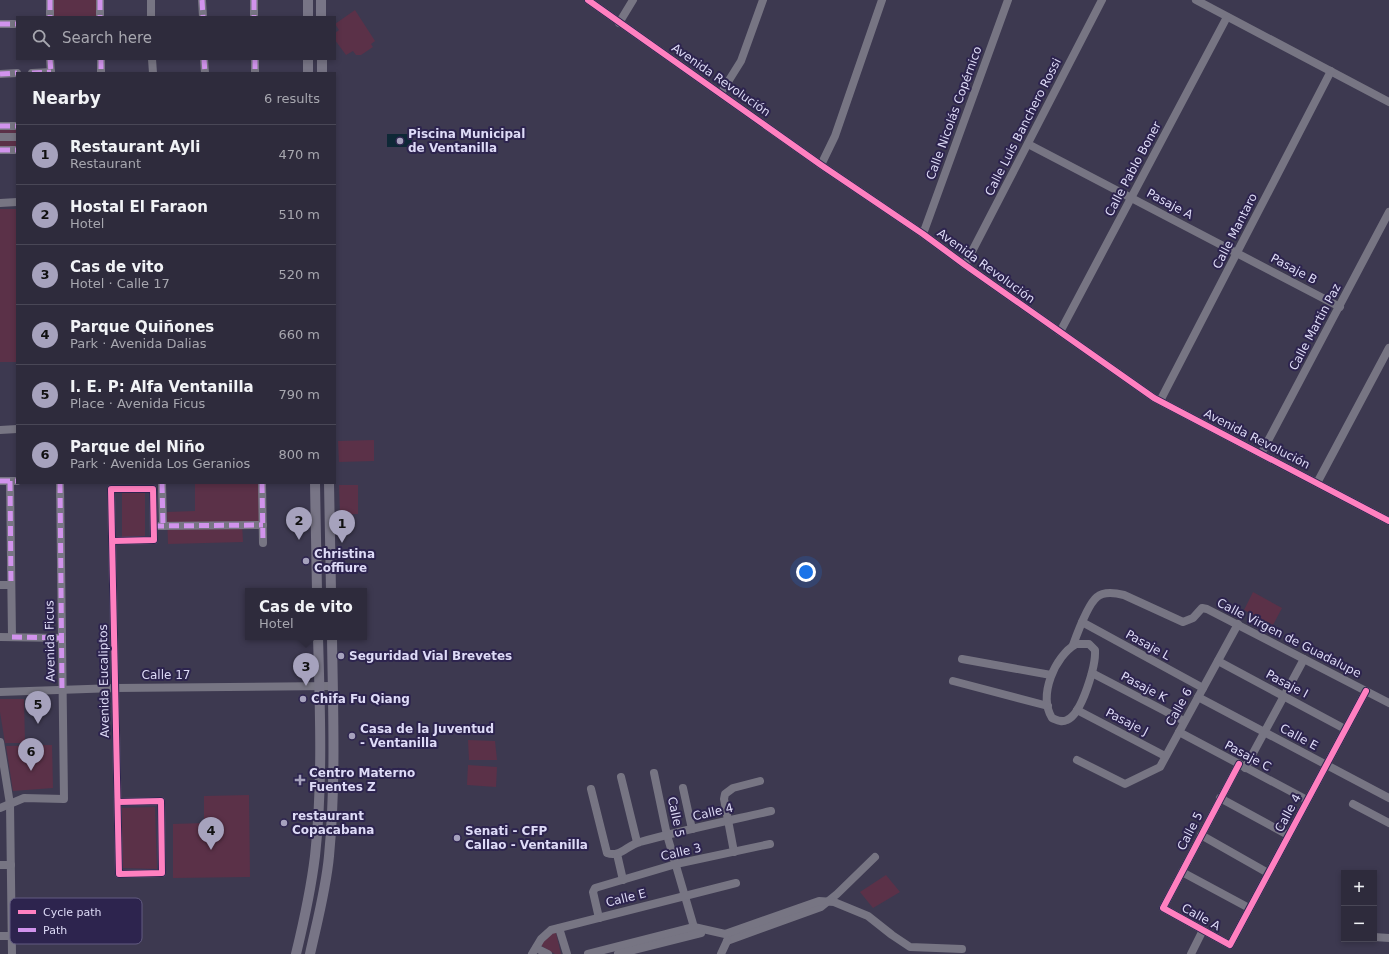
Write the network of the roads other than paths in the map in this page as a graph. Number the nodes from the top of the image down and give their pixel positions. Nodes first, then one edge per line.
1 (50, 0) edge
2 (100, 0) edge
3 (151, 0) edge
4 (202, 0) edge
5 (254, 0) edge
6 (308, 0) edge
7 (321, 0) edge
8 (588, 0) edge
9 (633, 0) edge
10 (763, 0) edge
11 (882, 0) edge
12 (1008, 0) edge
13 (1102, 0) edge
14 (1196, 0) edge
15 (50, 16) edge
16 (100, 16) edge
17 (152, 16) edge
18 (203, 16) edge
19 (254, 16) edge
20 (308, 16) edge
21 (321, 16) edge
22 (1227, 17) junction
23 (619, 23) junction
24 (0, 24) edge
25 (16, 24) edge
26 (50, 60) edge
27 (101, 60) edge
28 (152, 60) edge
29 (204, 60) edge
30 (255, 60) edge
31 (308, 60) edge
32 (322, 60) edge
33 (50, 72) edge
34 (101, 72) edge
35 (153, 72) edge
36 (205, 72) edge
37 (255, 72) edge
38 (308, 72) edge
39 (322, 72) edge
40 (1331, 72) junction
41 (16, 73) edge
42 (0, 74) edge
43 (722, 93) junction
44 (1389, 102) edge
45 (0, 126) edge
46 (16, 126) edge
47 (16, 137) edge
48 (0, 138) edge
49 (1028, 144) junction
50 (0, 150) edge
51 (16, 150) edge
52 (821, 165) junction
53 (1132, 198) junction
54 (16, 202) edge
55 (0, 203) edge
56 (1389, 212) edge
57 (923, 234) junction
58 (1237, 252) junction
59 (965, 265) junction
60 (1340, 307) junction
61 (1060, 332) junction
62 (1389, 348) edge
63 (1160, 401) junction
64 (16, 429) edge
65 (0, 430) edge
66 (1261, 454) junction
67 (0, 481) edge
68 (14, 481) edge
69 (1317, 483) junction
70 (60, 484) edge
71 (162, 484) edge
72 (262, 484) edge
73 (315, 484) edge
74 (329, 484) edge
75 (1389, 521) edge
76 (263, 525) junction
77 (154, 526) junction
78 (163, 526) junction
79 (113, 541) junction
80 (263, 543) dead end
81 (0, 585) edge
82 (11, 585) junction
83 (317, 588) edge
84 (331, 588) edge
85 (1082, 622) junction
86 (1238, 624) junction
87 (0, 637) edge
88 (12, 637) junction
89 (62, 638) junction
90 (318, 640) edge
91 (332, 640) edge
92 (1073, 646) junction
93 (962, 659) dead end
94 (1304, 659) junction
95 (1218, 660) junction
96 (1092, 673) junction
97 (1051, 675) junction
98 (953, 681) dead end
99 (319, 686) junction
100 (332, 686) junction
101 (116, 688) junction
102 (1203, 688) junction
103 (62, 690) junction
104 (1366, 691) junction
105 (0, 692) edge
106 (1284, 696) junction
107 (1198, 697) junction
108 (1389, 703) edge
109 (1048, 706) junction
110 (1077, 710) junction
111 (1184, 722) junction
112 (1345, 729) junction
113 (1178, 732) junction
114 (1265, 732) junction
115 (0, 742) edge
116 (1166, 756) junction
117 (1077, 760) dead end
118 (1326, 765) junction
119 (1242, 766) junction
120 (654, 773) dead end
121 (621, 777) dead end
122 (760, 781) dead end
123 (684, 788) dead end
124 (591, 789) dead end
125 (1220, 798) junction
126 (1389, 798) edge
127 (1307, 800) junction
128 (118, 802) junction
129 (10, 804) junction
130 (1353, 804) dead end
131 (0, 808) edge
132 (771, 811) dead end
133 (729, 821) junction
134 (1389, 823) edge
135 (692, 830) junction
136 (667, 835) junction
137 (1201, 835) junction
138 (1288, 835) junction
139 (637, 842) junction
140 (770, 844) dead end
141 (734, 852) junction
142 (617, 854) junction
143 (875, 857) dead end
144 (676, 864) junction
145 (0, 865) edge
146 (11, 865) junction
147 (1182, 872) junction
148 (1268, 873) junction
149 (623, 880) junction
150 (736, 883) dead end
151 (686, 895) junction
152 (11, 898) edge
153 (828, 901) junction
154 (1163, 908) joint
155 (1249, 908) junction
156 (599, 918) junction
157 (559, 928) junction
158 (1202, 930) junction
159 (695, 931) junction
160 (1377, 937) edge
161 (726, 938) junction
162 (1389, 938) edge
163 (11, 944) edge
164 (1230, 945) joint
165 (962, 948) dead end
166 (534, 951) edge
167 (12, 954) edge
168 (296, 954) edge
169 (310, 954) edge
170 (548, 954) edge
171 (567, 954) edge
172 (588, 954) edge
173 (618, 954) edge
174 (722, 954) edge
175 (1191, 954) edge

1 - 15 street
2 - 16 street
3 - 17 street
4 - 18 street
5 - 19 street
6 - 20 main road
7 - 21 main road
8 - 23 street, Avenida Revolución
9 - 23 street
10 - 43 street
11 - 52 street
12 - 57 street, Calle Nicolás Copérnico
13 - 49 street, Calle Luis Banchero Rossi
14 - 22 street
22 - 40 street
22 - 53 street, Calle Pablo Boner
23 - 43 street, Avenida Revolución
24 - 25 street
26 - 33 street
27 - 34 street
28 - 35 street
29 - 36 street
30 - 37 street
31 - 38 main road
32 - 39 main road
40 - 44 street
40 - 58 street, Calle Mantaro
41 - 42 street
43 - 52 street, Avenida Revolución
45 - 46 street
47 - 48 street
49 - 53 street, Pasaje A
49 - 59 street, Calle Luis Banchero Rossi
50 - 51 street
52 - 57 street, Avenida Revolución
53 - 58 street, Pasaje A
53 - 61 street, Calle Pablo Boner
54 - 55 street
56 - 60 street, Calle Martin Paz
57 - 59 street, Avenida Revolución
58 - 60 street, Pasaje B
58 - 63 street, Calle Mantaro
59 - 61 street, Avenida Revolución
60 - 66 street, Calle Martin Paz
61 - 63 street, Avenida Revolución
62 - 69 street
63 - 66 street, Avenida Revolución
64 - 65 street
66 - 69 street, Avenida Revolución
67 - 68 street
68 - 82 street
69 - 75 street, Avenida Revolución
70 - 89 street, Avenida Ficus
71 - 78 street
72 - 76 street
73 - 83 main road
74 - 84 main road
76 - 78 street
76 - 80 street
77 - 78 street
77 - 79 street
77 - 79 street, Avenida Eucaliptos
79 - 101 street, Avenida Eucaliptos
81 - 82 street
82 - 88 street
85 - 86 street, Calle Virgen de Guadalupe
85 - 92 street, Calle Virgen de Guadalupe
85 - 102 street, Pasaje L
86 - 94 street, Calle Virgen de Guadalupe
86 - 95 street, Calle 6
87 - 88 street
88 - 89 street
89 - 103 street, Avenida Ficus
90 - 99 main road
91 - 100 main road
92 - 96 street
92 - 97 street
93 - 97 street
94 - 104 street, Calle Virgen de Guadalupe
94 - 106 street, Calle 5
95 - 102 street, Calle 6
95 - 106 street, Pasaje I
96 - 110 street
96 - 111 street, Pasaje K
97 - 109 street
98 - 109 street
99 - 100 street, Calle 17
99 - 101 street, Calle 17
99 - 168 main road
100 - 169 main road
101 - 103 street, Calle 17
101 - 128 street, Avenida Eucaliptos
102 - 107 street, Calle 6
103 - 105 street, Calle 17
103 - 129 street, Avenida Ficus
104 - 108 street, Calle Virgen de Guadalupe
104 - 112 street, Calle 4
106 - 112 street, Pasaje I
106 - 114 street, Calle 5
107 - 111 street, Calle 6
107 - 114 street, Calle E
109 - 110 street
110 - 116 street, Pasaje J
111 - 113 street, Calle 6
112 - 118 street, Calle 4
113 - 116 street, Calle 6
113 - 119 street, Pasaje C
114 - 118 street, Calle E
114 - 119 street, Calle 5
115 - 129 street
116 - 117 street, Calle 6
118 - 126 street, Calle E
118 - 127 street, Calle 4
119 - 125 street, Calle 5
119 - 127 street, Pasaje C
120 - 136 street, Calle 5
121 - 139 street
122 - 133 street
123 - 135 street
124 - 142 street
125 - 137 street, Calle 5
125 - 138 street
127 - 138 street, Calle 4
128 - 128 street, Avenida Eucaliptos
129 - 131 street
129 - 146 street
130 - 134 street
132 - 133 street, Calle 4
133 - 135 street, Calle 4
133 - 141 street
135 - 136 street, Calle 4
136 - 139 street, Calle 4
136 - 144 street, Calle 5
137 - 147 street, Calle 5
137 - 148 street
138 - 148 street, Calle 4
139 - 142 street, Calle 4
140 - 141 street, Calle 3
141 - 144 street, Calle 3
142 - 149 street
143 - 153 street
144 - 149 street, Calle 3
144 - 151 street, Calle 5
145 - 146 street
146 - 152 street
147 - 154 street, Calle 5
147 - 155 street
148 - 155 street, Calle 4
149 - 156 street, Calle 3
150 - 151 street, Calle E
151 - 156 street, Calle E
151 - 159 street, Calle 5
153 - 161 street
153 - 161 street
153 - 165 street
154 - 158 street, Calle A
155 - 164 street, Calle 4
156 - 157 street, Calle E
157 - 166 street, Calle E
157 - 171 street
158 - 164 street, Calle A
158 - 175 street
159 - 161 street
159 - 172 street
159 - 173 street
160 - 162 street
161 - 174 street
163 - 167 street
166 - 170 street

